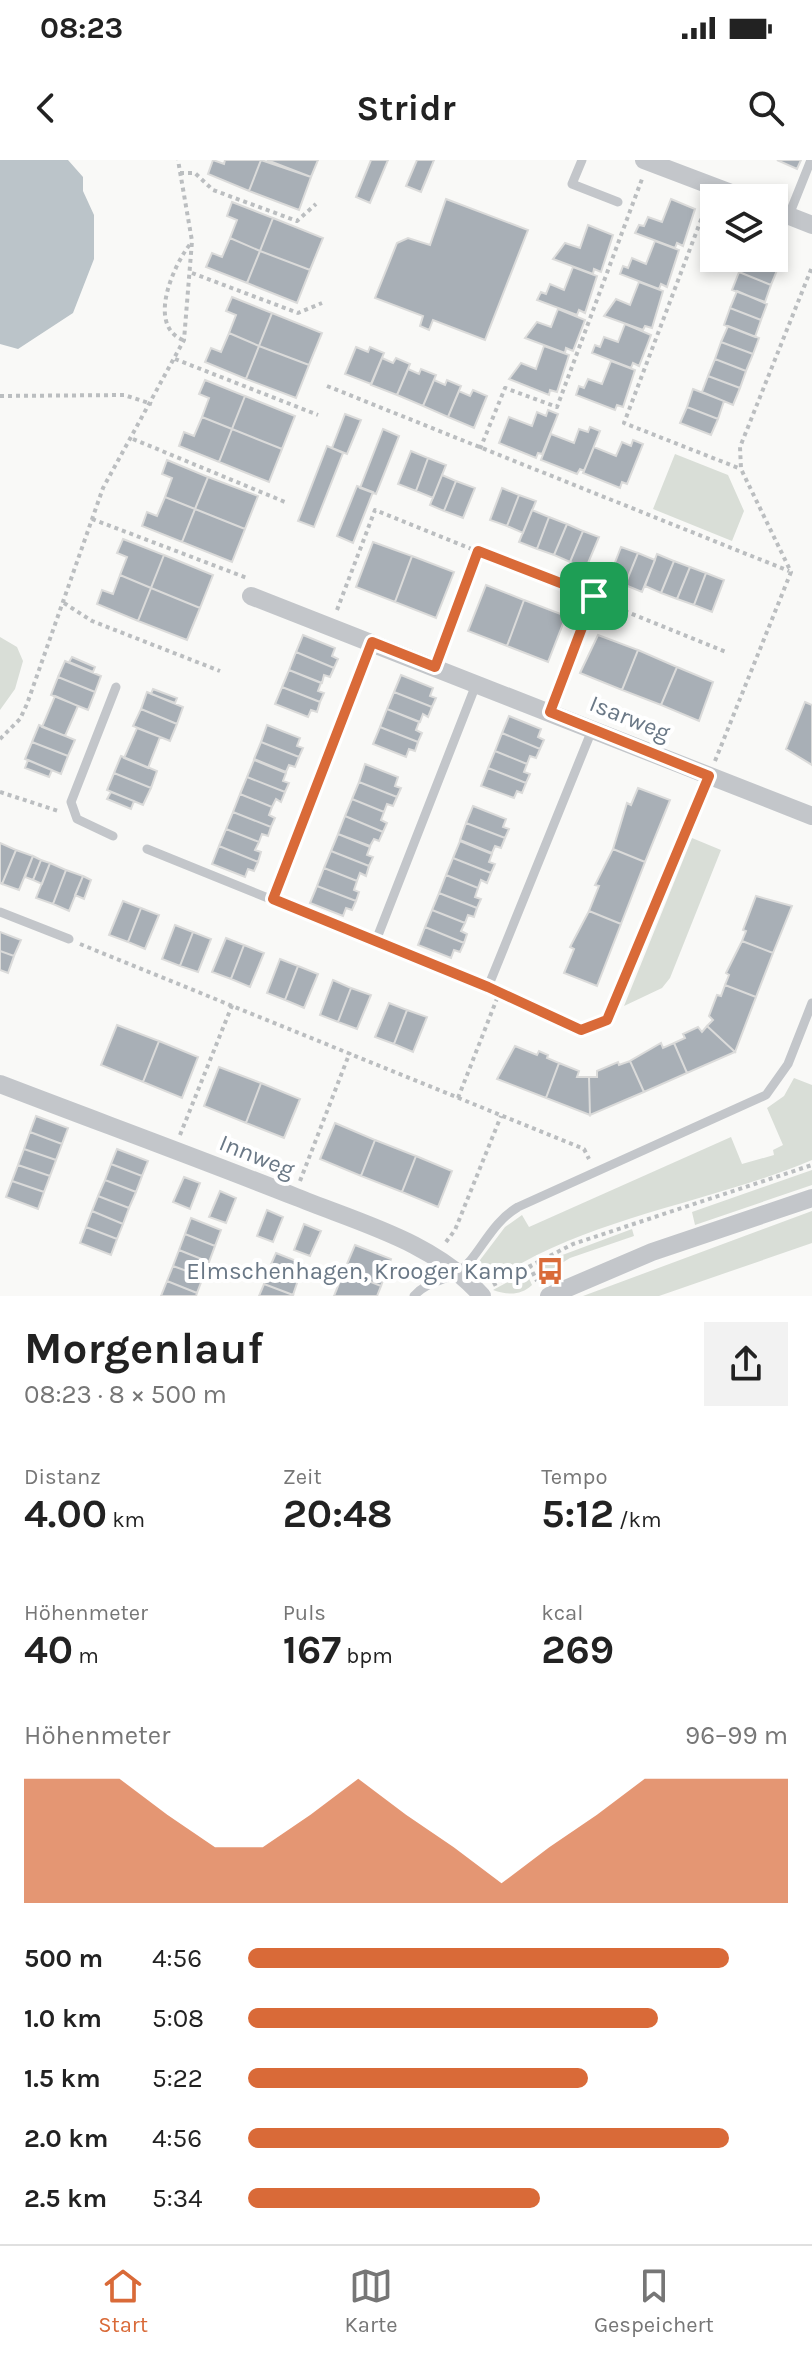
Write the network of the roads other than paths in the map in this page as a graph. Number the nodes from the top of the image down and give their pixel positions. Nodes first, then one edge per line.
1 (582, 160) edge
2 (811, 160) edge
3 (646, 161) edge
4 (709, 184) edge
5 (788, 201) edge
6 (618, 202) dead end
7 (788, 215) edge
8 (812, 225) edge
9 (252, 588) road end
10 (372, 642) junction
11 (477, 682) junction
12 (116, 687) dead end
13 (592, 730) junction
14 (812, 816) edge
15 (113, 836) dead end
16 (147, 849) dead end
17 (273, 899) junction
18 (0, 912) edge
19 (69, 939) road end
20 (375, 943) junction
21 (812, 1003) edge
22 (0, 1084) edge
23 (812, 1198) edge
24 (458, 1272) junction
25 (480, 1295) edge
26 (414, 1296) edge
27 (549, 1296) edge

1 - 6 lane
2 - 5 lane
3 - 4 street
7 - 8 street
9 - 10 street, Isarweg
10 - 11 street, Isarweg
10 - 17 lane
11 - 13 street, Isarweg
11 - 20 lane
12 - 15 lane
13 - 14 street, Isarweg
13 - 20 lane
16 - 17 lane
17 - 20 lane
18 - 19 lane
21 - 24 lane
22 - 24 street, Innweg
23 - 27 street
24 - 25 street, Innweg
24 - 26 lane

